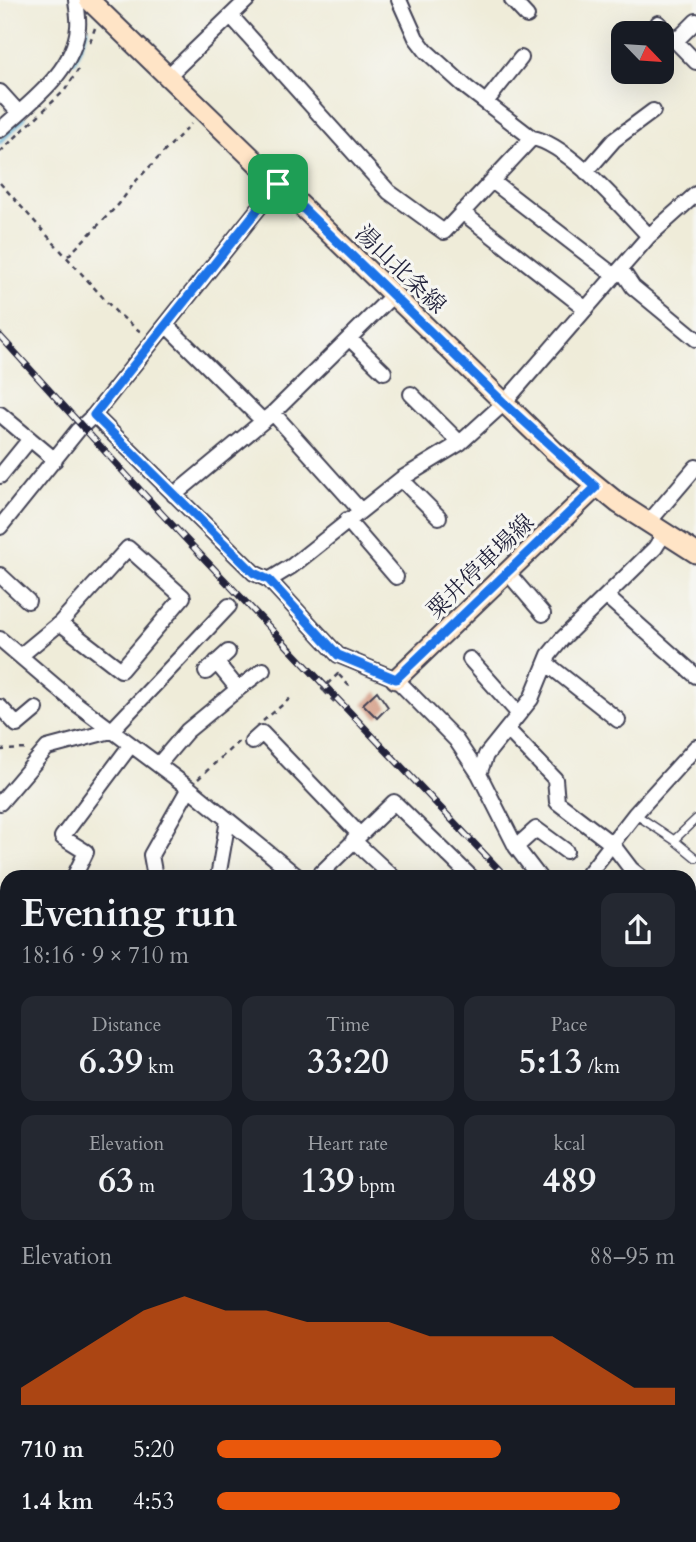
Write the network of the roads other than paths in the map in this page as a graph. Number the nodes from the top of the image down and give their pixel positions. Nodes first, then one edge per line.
1 (76, 0) edge
2 (89, 0) edge
3 (399, 0) edge
4 (512, 0) edge
5 (238, 6) edge
6 (527, 16) dead end
7 (696, 21) edge
8 (676, 41) joint
9 (522, 58) dead end
10 (696, 62) edge
11 (168, 76) junction
12 (0, 92) edge
13 (485, 102) junction
14 (653, 111) dead end
15 (19, 113) junction
16 (0, 130) edge
17 (532, 138) junction
18 (586, 172) junction
19 (492, 181) junction
20 (278, 184) junction
21 (696, 194) edge
22 (462, 212) junction
23 (649, 236) junction
24 (618, 272) junction
25 (393, 295) junction
26 (586, 309) junction
27 (166, 325) junction
28 (350, 339) junction
29 (696, 339) edge
30 (384, 372) dead end
31 (411, 394) dead end
32 (504, 403) junction
33 (0, 414) edge
34 (94, 415) junction
35 (268, 417) junction
36 (30, 439) junction
37 (460, 443) junction
38 (55, 460) junction
39 (696, 467) edge
40 (0, 475) edge
41 (401, 479) junction
42 (596, 487) junction
43 (174, 495) junction
44 (360, 510) junction
45 (5, 511) edge
46 (439, 517) dead end
47 (347, 520) junction
48 (0, 527) edge
49 (656, 529) junction
50 (696, 554) edge
51 (508, 573) junction
52 (0, 575) edge
53 (396, 577) dead end
54 (269, 580) junction
55 (606, 596) junction
56 (28, 601) dead end
57 (229, 606) dead end
58 (543, 614) dead end
59 (60, 623) junction
60 (0, 639) edge
61 (228, 652) dead end
62 (20, 656) junction
63 (471, 659) dead end
64 (547, 663) junction
65 (263, 670) dead end
66 (696, 676) edge
67 (396, 679) junction
68 (239, 690) junction
69 (0, 707) edge
70 (36, 709) dead end
71 (519, 714) junction
72 (618, 720) dead end
73 (508, 730) junction
74 (111, 731) junction
75 (252, 742) dead end
76 (130, 746) junction
77 (696, 747) edge
78 (158, 765) junction
79 (479, 774) junction
80 (189, 788) junction
81 (0, 803) edge
82 (635, 814) junction
83 (696, 818) edge
84 (228, 820) junction
85 (356, 837) junction
86 (674, 840) junction
87 (612, 844) junction
88 (516, 847) junction
89 (566, 851) dead end
90 (696, 858) edge
91 (77, 870) edge
92 (154, 870) edge
93 (219, 870) edge
94 (289, 870) edge
95 (324, 870) edge
96 (387, 870) edge
97 (464, 870) edge
98 (534, 870) edge
99 (592, 870) edge
100 (632, 870) edge

1 - 15 street
2 - 11 main road, 湯山北条線
3 - 13 street
4 - 6 street
5 - 11 street
5 - 22 street
7 - 8 street
8 - 10 street
9 - 13 street
11 - 20 main road, 湯山北条線
12 - 15 street
13 - 17 street
14 - 18 street
15 - 16 street
17 - 18 street
17 - 19 street
18 - 23 street
19 - 22 street
19 - 24 street
20 - 25 main road, 湯山北条線
20 - 27 street
21 - 23 street
22 - 26 street
23 - 24 street
24 - 26 street
24 - 29 street
25 - 28 street
25 - 32 main road, 湯山北条線
26 - 32 street
27 - 34 street
27 - 35 street
28 - 30 street
28 - 35 street
31 - 37 street
32 - 37 street
32 - 42 main road, 湯山北条線
33 - 36 street
34 - 38 street
34 - 43 street
35 - 43 street
35 - 44 street
36 - 38 street
36 - 40 street
37 - 41 street
38 - 45 street
39 - 49 street
41 - 44 street
41 - 46 street
42 - 49 main road, 湯山北条線
42 - 51 main road, 粟井停車場線
43 - 54 street
44 - 47 street
45 - 48 street
47 - 53 street
47 - 54 street
49 - 50 main road, 湯山北条線
49 - 55 street
51 - 58 street
51 - 67 main road, 粟井停車場線
52 - 56 street
54 - 67 street
55 - 64 street
55 - 66 street
57 - 74 street
59 - 59 street
59 - 62 street
60 - 62 street
61 - 68 street
62 - 74 street
63 - 71 street
64 - 71 street
64 - 72 street
65 - 68 street
67 - 79 street
68 - 78 street
69 - 70 street
71 - 73 street
73 - 79 street
73 - 87 street
74 - 76 street
74 - 81 street
75 - 85 street
76 - 78 street
76 - 91 street
77 - 82 street
78 - 80 street
79 - 88 street
80 - 84 street
80 - 92 street
82 - 86 lane
82 - 87 street
83 - 86 lane
84 - 93 street
84 - 94 street
85 - 95 street
85 - 96 street
85 - 97 street
86 - 90 lane
87 - 99 street
87 - 100 street
88 - 89 street
88 - 98 street

